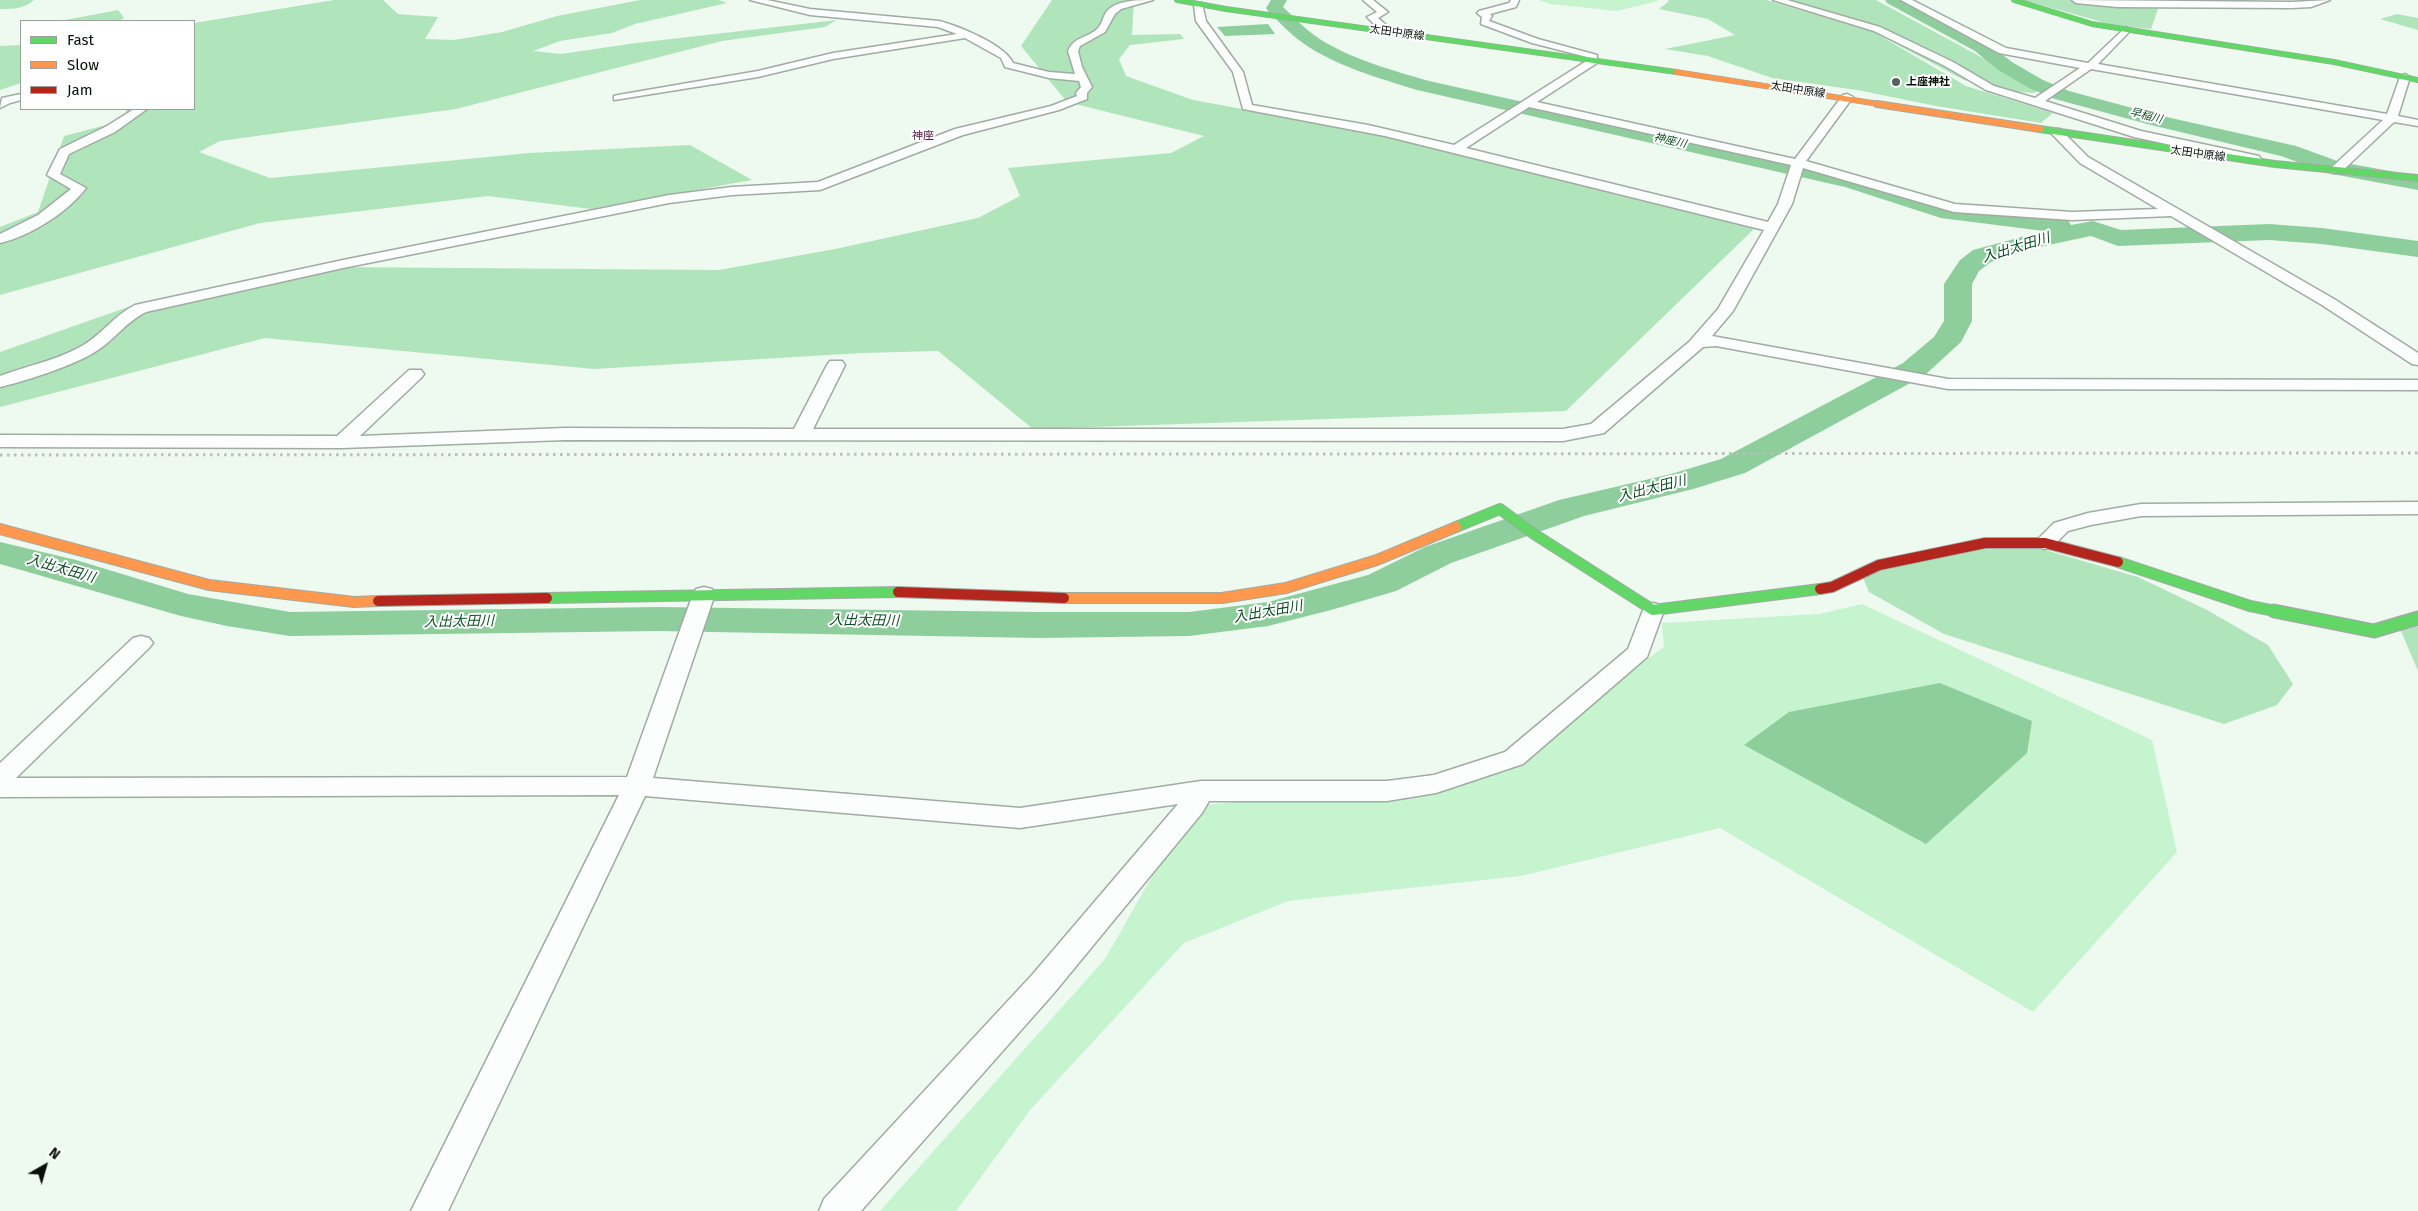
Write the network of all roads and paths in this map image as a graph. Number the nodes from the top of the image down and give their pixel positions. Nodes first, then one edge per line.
1 (754, 0) edge
2 (1149, 0) edge
3 (1178, 0) edge
4 (1367, 0) edge
5 (1515, 0) edge
6 (1777, 0) edge
7 (1905, 0) edge
8 (2076, 0) edge
9 (2326, 0) edge
10 (2021, 1) edge
11 (1199, 5) junction
12 (2126, 30) junction
13 (1381, 31) junction
14 (967, 35) junction
15 (1592, 61) junction
16 (2088, 66) junction
17 (2404, 77) junction
18 (1083, 78) junction
19 (2418, 80) edge
20 (20, 97) edge
21 (1847, 97) junction
22 (618, 98) dead end
23 (1527, 103) junction
24 (2035, 103) junction
25 (0, 105) edge
26 (140, 110) edge
27 (2392, 118) junction
28 (2418, 123) edge
29 (2056, 132) junction
30 (1454, 150) junction
31 (1798, 163) junction
32 (2273, 163) junction
33 (2336, 170) junction
34 (2418, 178) edge
35 (2176, 212) junction
36 (1770, 227) junction
37 (0, 239) edge
38 (1699, 342) junction
39 (2418, 360) edge
40 (836, 365) dead end
41 (415, 374) dead end
42 (0, 382) edge
43 (2418, 385) edge
44 (801, 434) junction
45 (0, 441) edge
46 (342, 442) junction
47 (2418, 508) edge
48 (0, 529) edge
49 (2045, 543) junction
50 (704, 594) junction
51 (1653, 610) junction
52 (2418, 618) edge
53 (141, 643) dead end
54 (0, 778) edge
55 (637, 786) junction
56 (0, 788) edge
57 (1201, 791) junction
58 (429, 1211) edge
59 (837, 1211) edge

1 - 14 street
2 - 18 street
3 - 11 street, 太田中原線
4 - 13 street
5 - 15 street
6 - 24 street
7 - 16 street
8 - 9 street
10 - 12 street
11 - 13 street, 太田中原線
11 - 30 street
12 - 16 street
12 - 17 street
13 - 15 street, 太田中原線
14 - 18 street
14 - 22 street
15 - 21 street, 太田中原線
15 - 23 street
16 - 24 street
16 - 27 street
17 - 19 street
17 - 27 street
18 - 42 street
20 - 25 street
21 - 29 street, 太田中原線
21 - 31 street
23 - 30 street
23 - 31 street
24 - 32 street
26 - 37 street
27 - 28 street
27 - 33 street
29 - 32 street, 太田中原線
29 - 35 street
30 - 36 street
31 - 35 street
31 - 36 street
32 - 33 street, 太田中原線
33 - 34 street, 太田中原線
35 - 39 street
36 - 38 street
38 - 43 street
38 - 44 street
40 - 44 street
41 - 46 street
44 - 46 street
45 - 46 street
47 - 49 street
48 - 50 street
49 - 51 street
49 - 52 street
50 - 51 street
50 - 55 street
51 - 57 street
53 - 54 street
55 - 56 street
55 - 57 street
55 - 58 street
57 - 59 street

